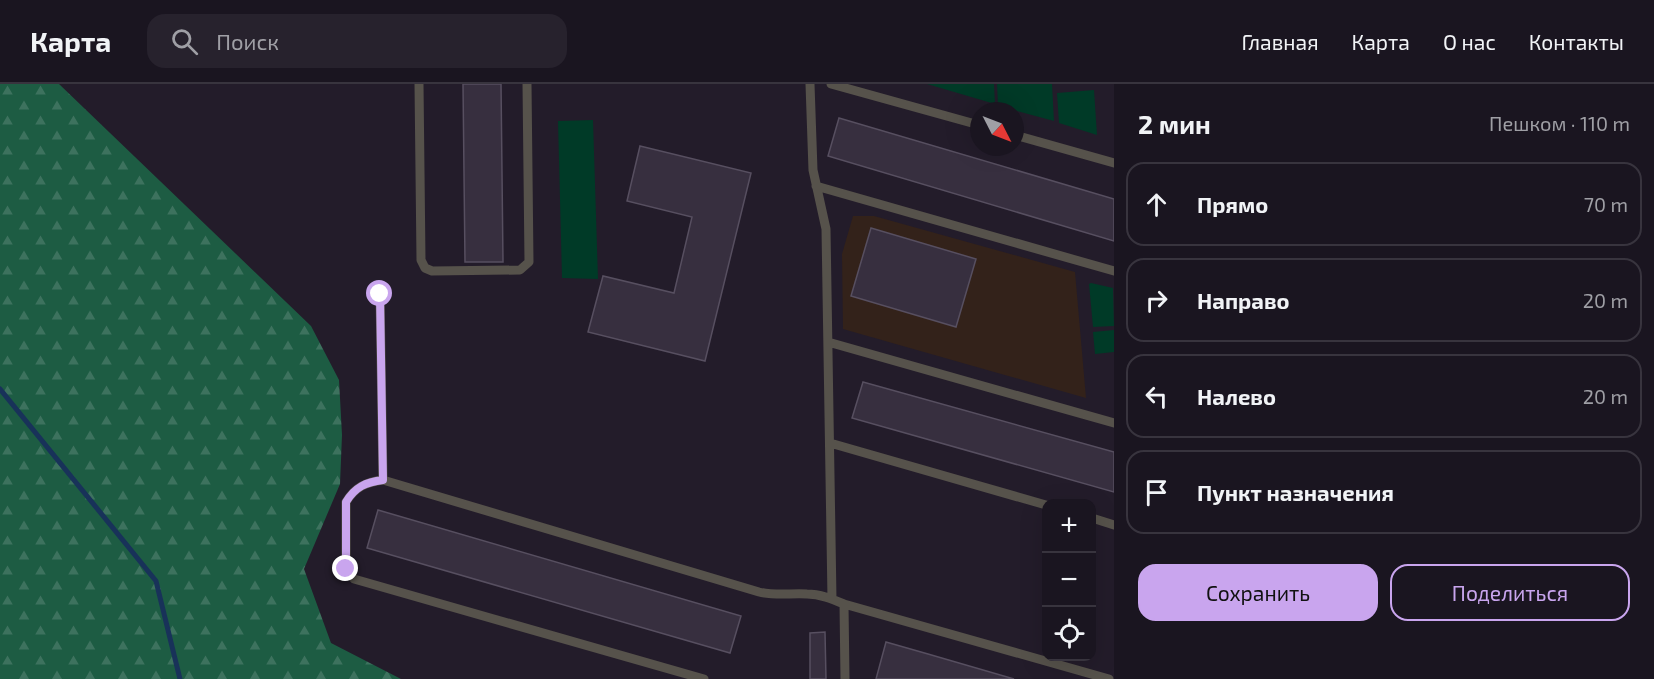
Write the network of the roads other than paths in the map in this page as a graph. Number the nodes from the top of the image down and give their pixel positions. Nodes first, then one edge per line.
1 (419, 84) edge
2 (528, 84) edge
3 (810, 84) edge
4 (831, 84) edge
5 (970, 123) edge
6 (1024, 138) edge
7 (1114, 163) edge
8 (816, 186) junction
9 (1114, 271) edge
10 (380, 294) dead end
11 (828, 342) junction
12 (1114, 423) edge
13 (830, 443) junction
14 (383, 480) junction
15 (1042, 504) edge
16 (1096, 519) edge
17 (1114, 525) edge
18 (832, 599) junction
19 (844, 604) junction
20 (704, 679) edge
21 (845, 679) edge
22 (1109, 679) edge

1 - 2 lane
3 - 8 lane
4 - 5 lane
6 - 7 lane
8 - 9 lane
8 - 11 lane
10 - 14 lane
11 - 12 lane
11 - 13 lane
13 - 15 lane
13 - 18 lane
14 - 18 lane
14 - 20 lane
16 - 17 lane
18 - 19 lane
19 - 21 lane
19 - 22 lane

